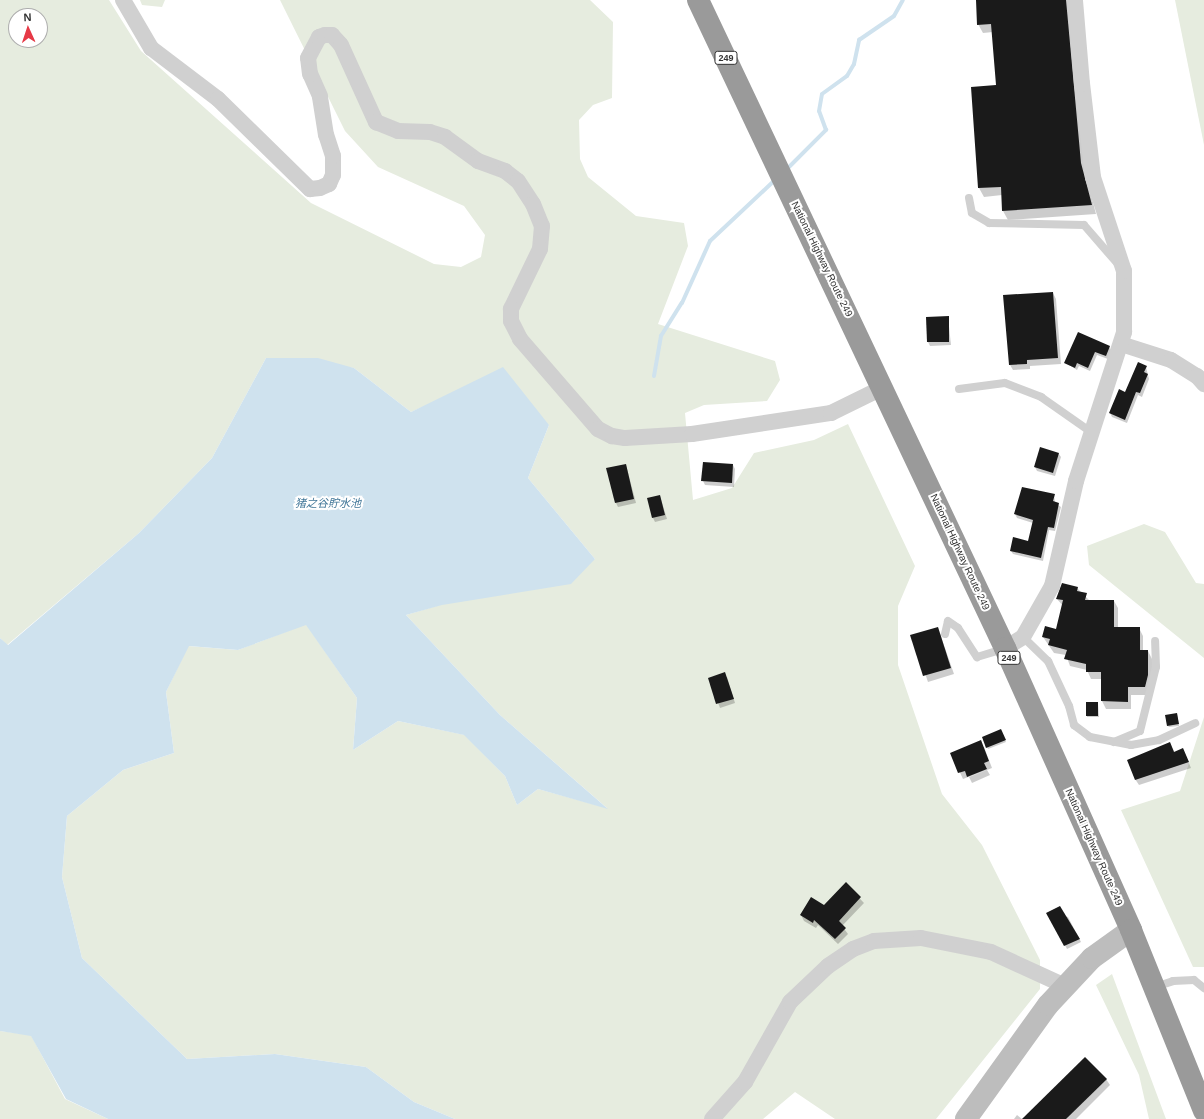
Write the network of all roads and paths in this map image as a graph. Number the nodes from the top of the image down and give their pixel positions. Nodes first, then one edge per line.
1 (123, 0) edge
2 (698, 0) edge
3 (1075, 0) edge
4 (969, 198) dead end
5 (1124, 272) junction
6 (1121, 344) junction
7 (1204, 384) edge
8 (884, 387) junction
9 (959, 389) dead end
10 (1091, 432) junction
11 (945, 634) dead end
12 (1155, 642) dead end
13 (1014, 643) junction
14 (1195, 723) dead end
15 (1114, 742) junction
16 (1131, 930) junction
17 (1067, 987) junction
18 (1154, 987) junction
19 (1204, 988) edge
20 (1204, 1111) edge
21 (712, 1119) edge
22 (966, 1119) edge

1 - 8 street
2 - 8 highway, National Highway Route 249 / 249
3 - 5 street
4 - 5 lane
5 - 6 street
6 - 7 street
6 - 10 street
8 - 13 highway, National Highway Route 249 / 249
9 - 10 lane
10 - 13 street
11 - 13 lane
12 - 15 lane
13 - 15 lane
13 - 16 highway, National Highway Route 249 / 249
14 - 15 lane
16 - 17 street
16 - 18 highway, National Highway Route 249 / 249
17 - 21 street
17 - 22 street
18 - 19 lane
18 - 20 highway, National Highway Route 249 / 249

